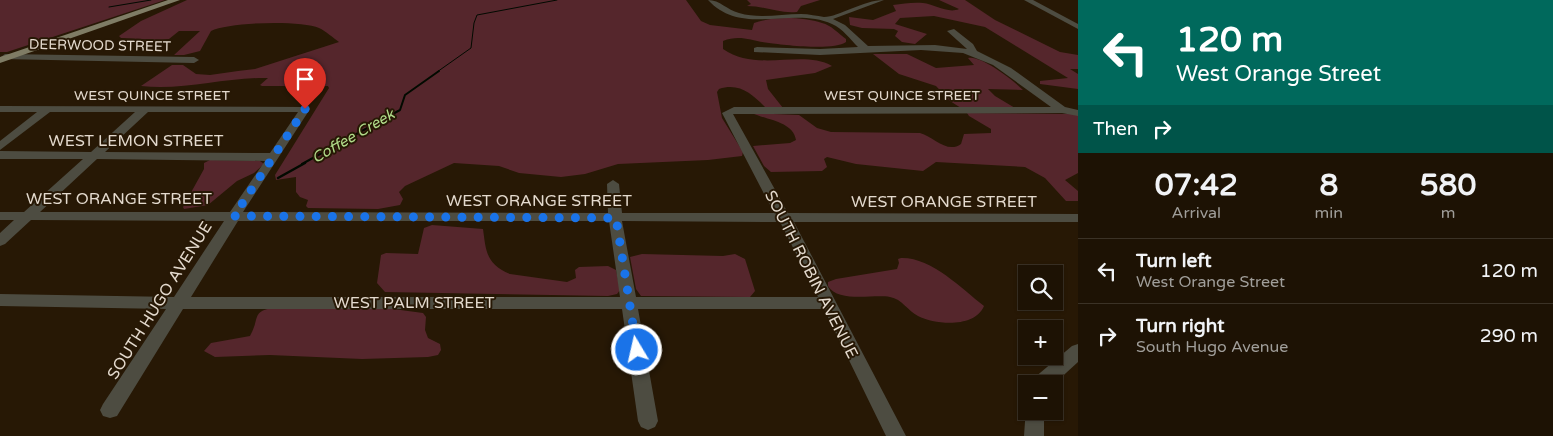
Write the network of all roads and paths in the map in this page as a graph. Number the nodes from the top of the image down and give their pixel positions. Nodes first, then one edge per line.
1 (176, 0) edge
2 (712, 0) edge
3 (880, 0) edge
4 (1028, 0) edge
5 (827, 19) junction
6 (1078, 27) edge
7 (951, 32) dead end
8 (866, 49) junction
9 (756, 50) dead end
10 (973, 52) junction
11 (3, 59) edge
12 (194, 60) dead end
13 (0, 109) edge
14 (145, 109) junction
15 (305, 109) joint
16 (46, 110) junction
17 (1062, 110) junction
18 (727, 113) joint
19 (1078, 113) edge
20 (0, 147) edge
21 (0, 155) edge
22 (92, 156) junction
23 (273, 157) junction
24 (613, 184) dead end
25 (0, 216) edge
26 (27, 216) junction
27 (234, 216) junction
28 (616, 218) junction
29 (1078, 218) edge
30 (785, 219) junction
31 (0, 241) edge
32 (0, 300) edge
33 (629, 302) junction
34 (179, 303) junction
35 (828, 303) junction
36 (1078, 350) edge
37 (1051, 375) edge
38 (110, 410) dead end
39 (1034, 420) edge
40 (648, 421) dead end
41 (896, 436) edge
42 (1034, 436) edge

1 - 11 main road
2 - 5 street
3 - 5 street
4 - 6 street
5 - 8 street
7 - 10 street
8 - 9 street
8 - 10 street
10 - 17 street
11 - 12 street, DEERWOOD STREET
13 - 16 street, WEST QUINCE STREET
14 - 15 street, WEST QUINCE STREET
14 - 16 street, WEST QUINCE STREET
14 - 22 street
15 - 23 street, SOUTH HUGO AVENUE
16 - 20 street
17 - 18 street, WEST QUINCE STREET
17 - 19 street, WEST QUINCE STREET
18 - 30 street, SOUTH ROBIN AVENUE
21 - 22 street, WEST LEMON STREET
22 - 23 street, WEST LEMON STREET
22 - 26 street
23 - 27 street, SOUTH HUGO AVENUE
24 - 28 street
25 - 26 street, WEST ORANGE STREET
26 - 27 street, WEST ORANGE STREET
26 - 31 street
27 - 28 street, WEST ORANGE STREET
27 - 34 street, SOUTH HUGO AVENUE
28 - 30 street, WEST ORANGE STREET
28 - 33 street
29 - 30 street, WEST ORANGE STREET
30 - 35 street, SOUTH ROBIN AVENUE
32 - 34 street, WEST PALM STREET
33 - 34 street, WEST PALM STREET
33 - 35 street, WEST PALM STREET
33 - 40 street
34 - 38 street, SOUTH HUGO AVENUE
35 - 41 street, SOUTH ROBIN AVENUE
36 - 37 street
39 - 42 street

